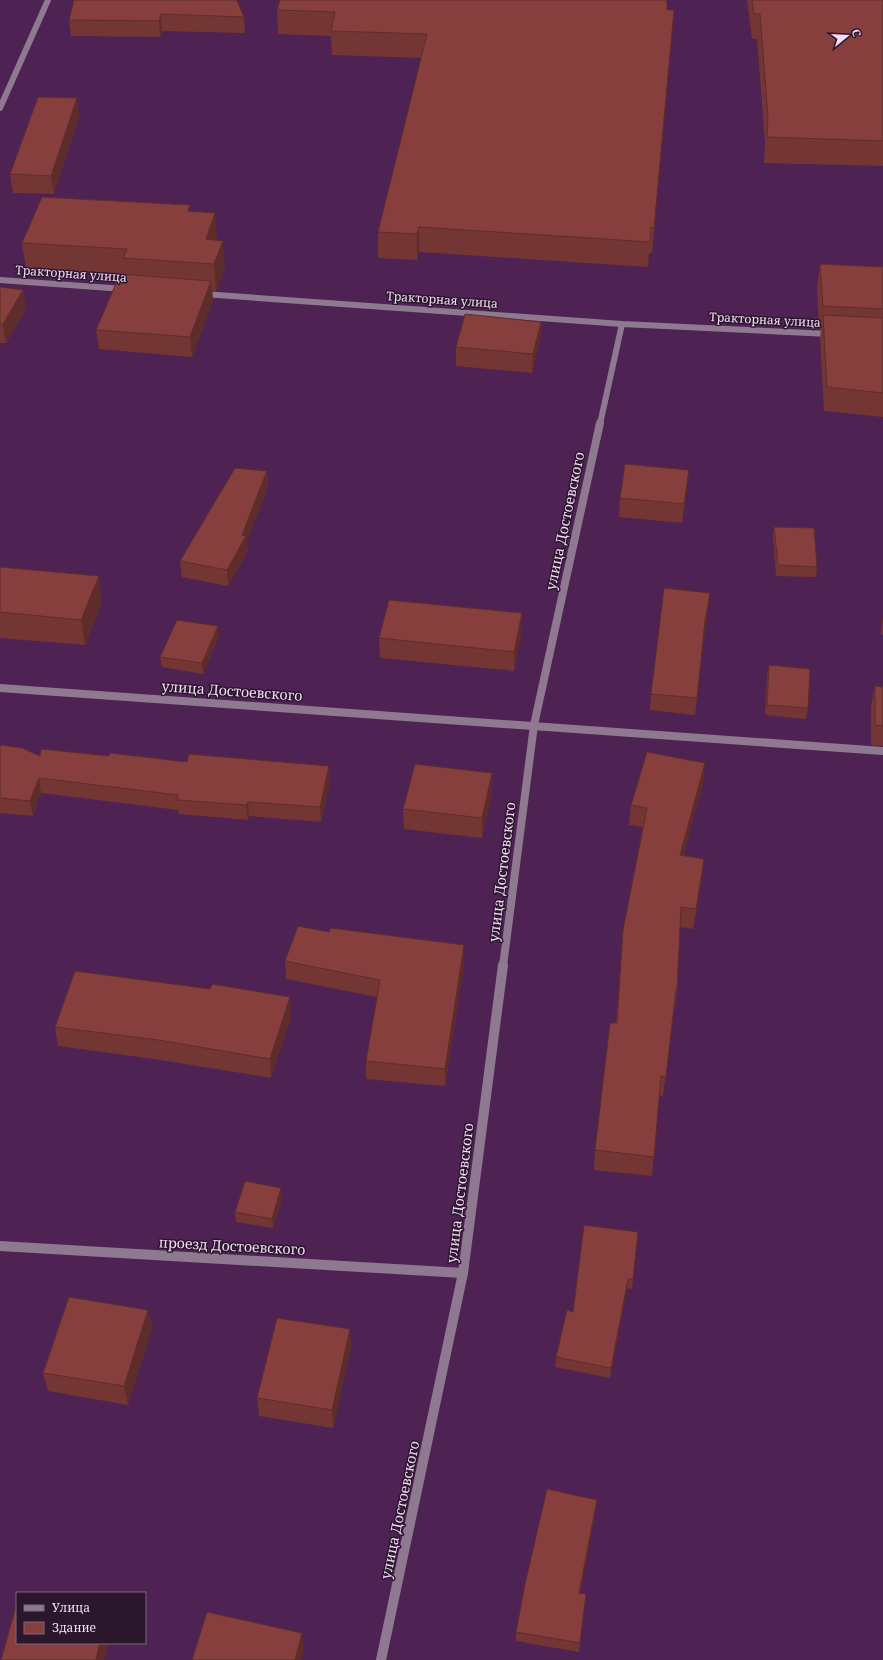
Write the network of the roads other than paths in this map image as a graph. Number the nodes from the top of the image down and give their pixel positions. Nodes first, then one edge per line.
1 (48, 0) edge
2 (0, 108) edge
3 (0, 280) edge
4 (128, 289) edge
5 (199, 294) edge
6 (622, 324) junction
7 (836, 335) edge
8 (0, 688) edge
9 (534, 725) junction
10 (883, 751) edge
11 (0, 1246) edge
12 (463, 1273) junction
13 (381, 1660) edge

1 - 2 street
3 - 4 street, Тракторная улица
5 - 6 street, Тракторная улица
6 - 7 street, Тракторная улица
6 - 9 street, улица Достоевского
8 - 9 street, улица Достоевского
9 - 10 street, улица Достоевского
9 - 12 street, улица Достоевского
11 - 12 street, проезд Достоевского
12 - 13 street, улица Достоевского

